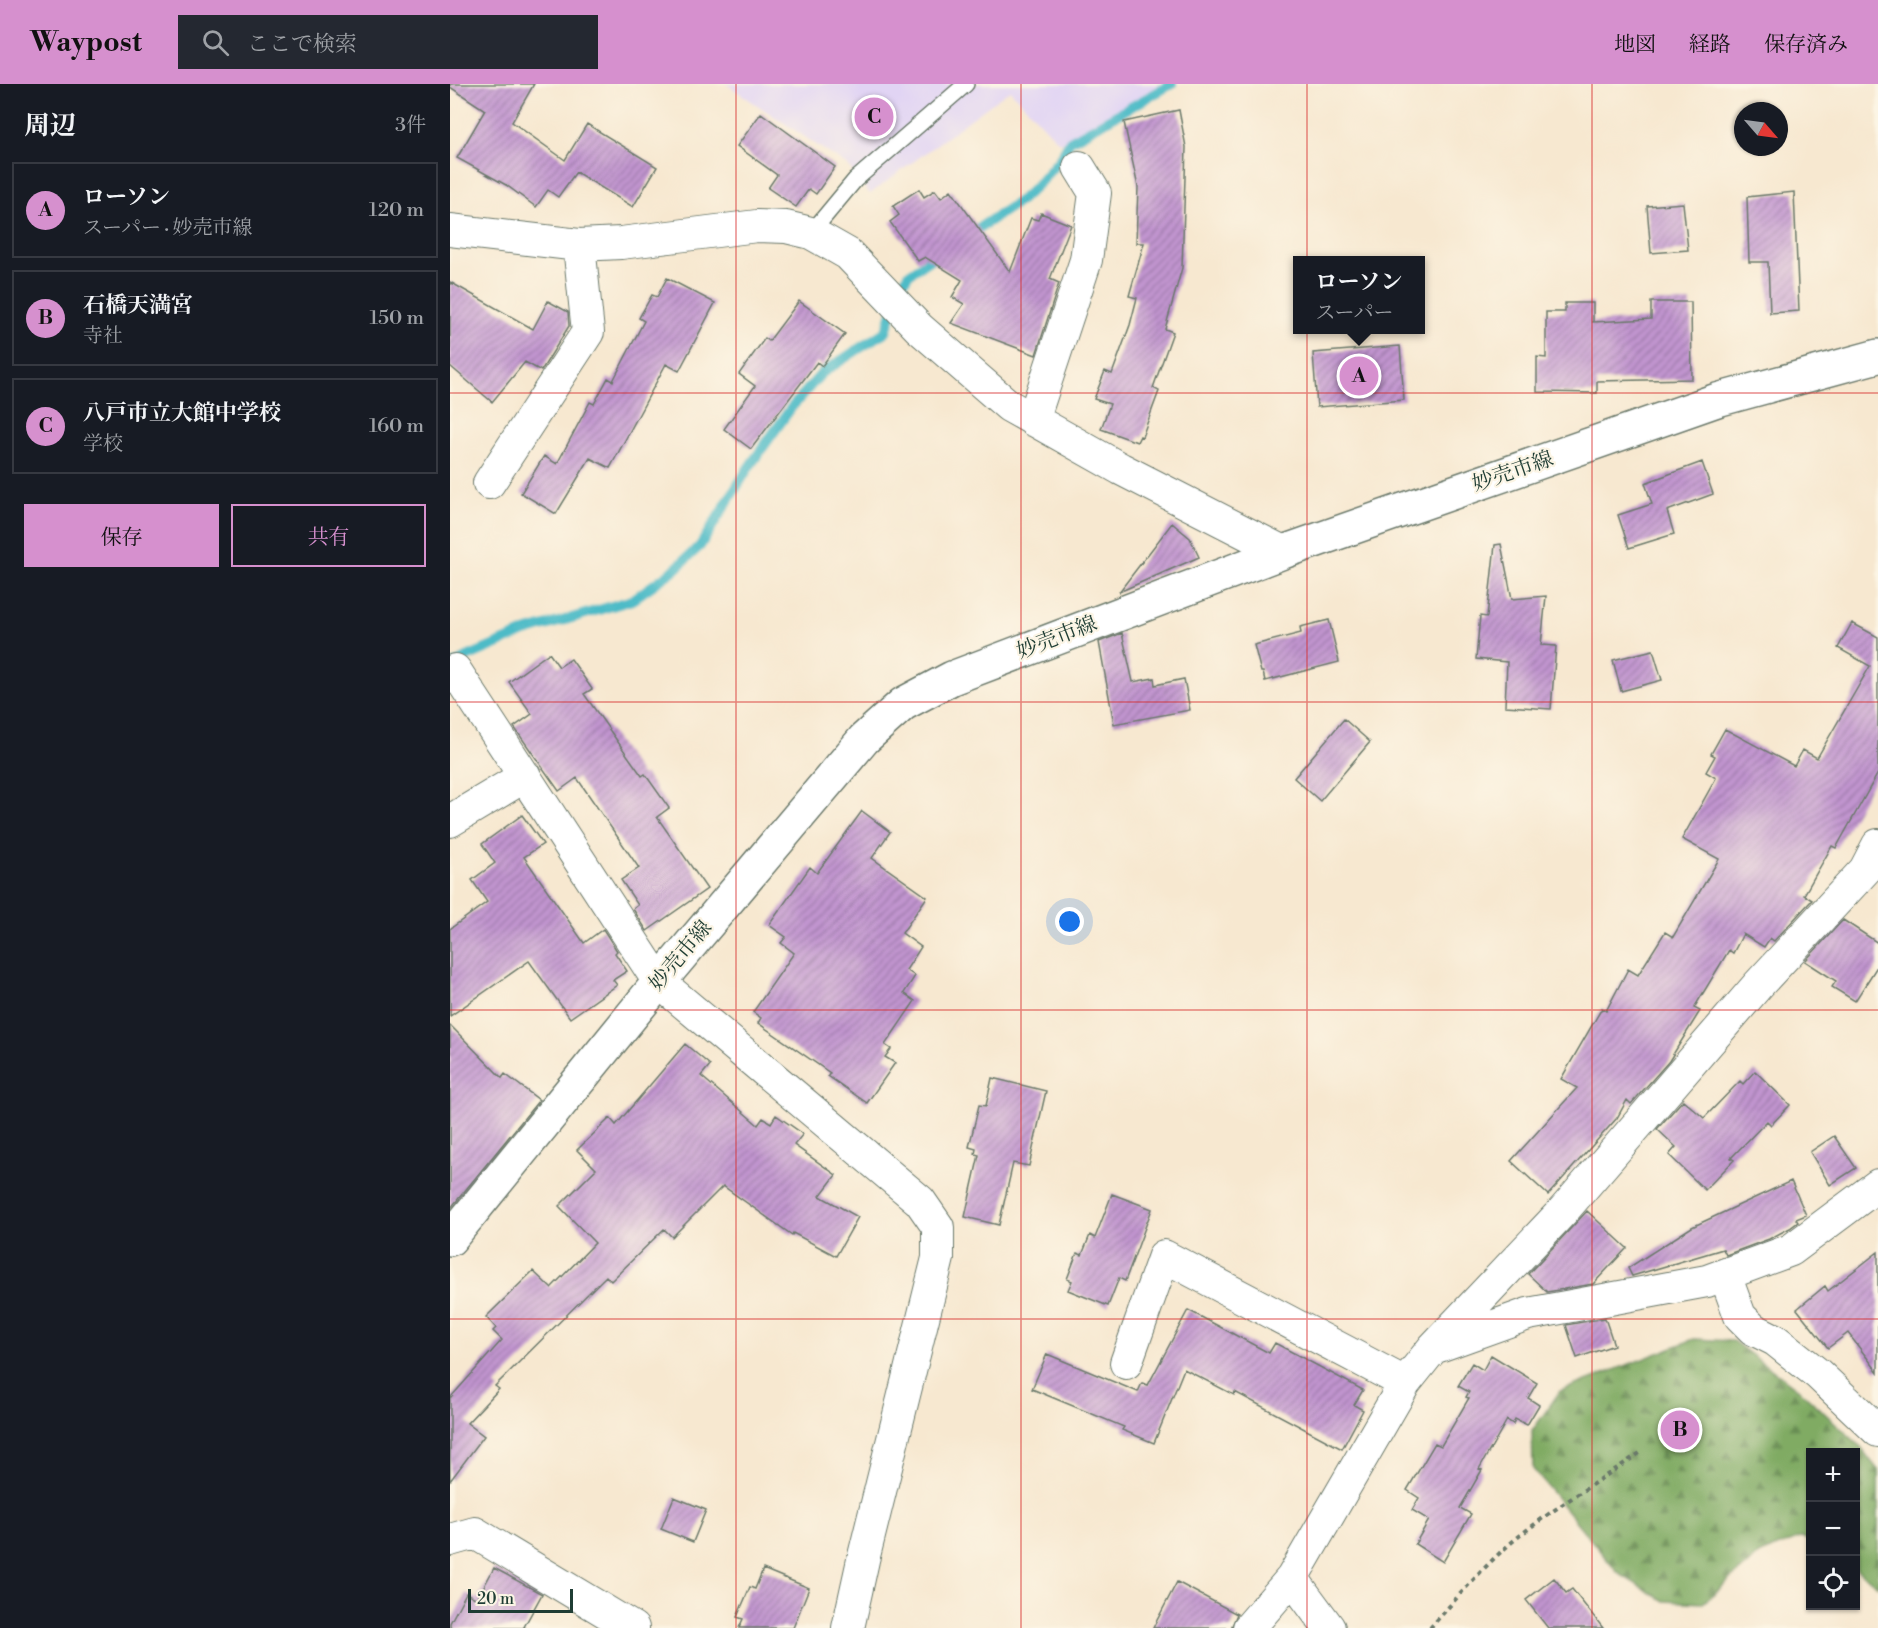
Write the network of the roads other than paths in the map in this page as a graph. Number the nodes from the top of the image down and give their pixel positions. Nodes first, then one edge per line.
1 (966, 84) edge
2 (1079, 167) dead end
3 (450, 230) edge
4 (811, 233) junction
5 (579, 245) junction
6 (1878, 356) edge
7 (1033, 420) junction
8 (489, 483) dead end
9 (1283, 552) junction
10 (455, 670) dead end
11 (525, 776) junction
12 (450, 821) edge
13 (1878, 845) edge
14 (659, 982) junction
15 (1878, 1185) edge
16 (450, 1239) edge
17 (1725, 1275) junction
18 (1433, 1348) junction
19 (1126, 1363) dead end
20 (1405, 1383) junction
21 (1878, 1431) edge
22 (450, 1540) edge
23 (1292, 1578) junction
24 (633, 1628) edge
25 (848, 1628) edge
26 (1249, 1628) edge
27 (1329, 1628) edge

1 - 4 lane
2 - 7 street
3 - 5 street
4 - 5 street
4 - 7 street
5 - 8 street
6 - 9 main road, 妙売市線
7 - 9 street
9 - 14 main road, 妙売市線
10 - 11 street
11 - 12 street
11 - 14 street
13 - 18 street
14 - 16 main road, 妙売市線
14 - 25 street
15 - 17 street
17 - 18 street
17 - 21 street
18 - 20 street
19 - 20 street
20 - 23 street
22 - 24 street
23 - 26 street
23 - 27 street

